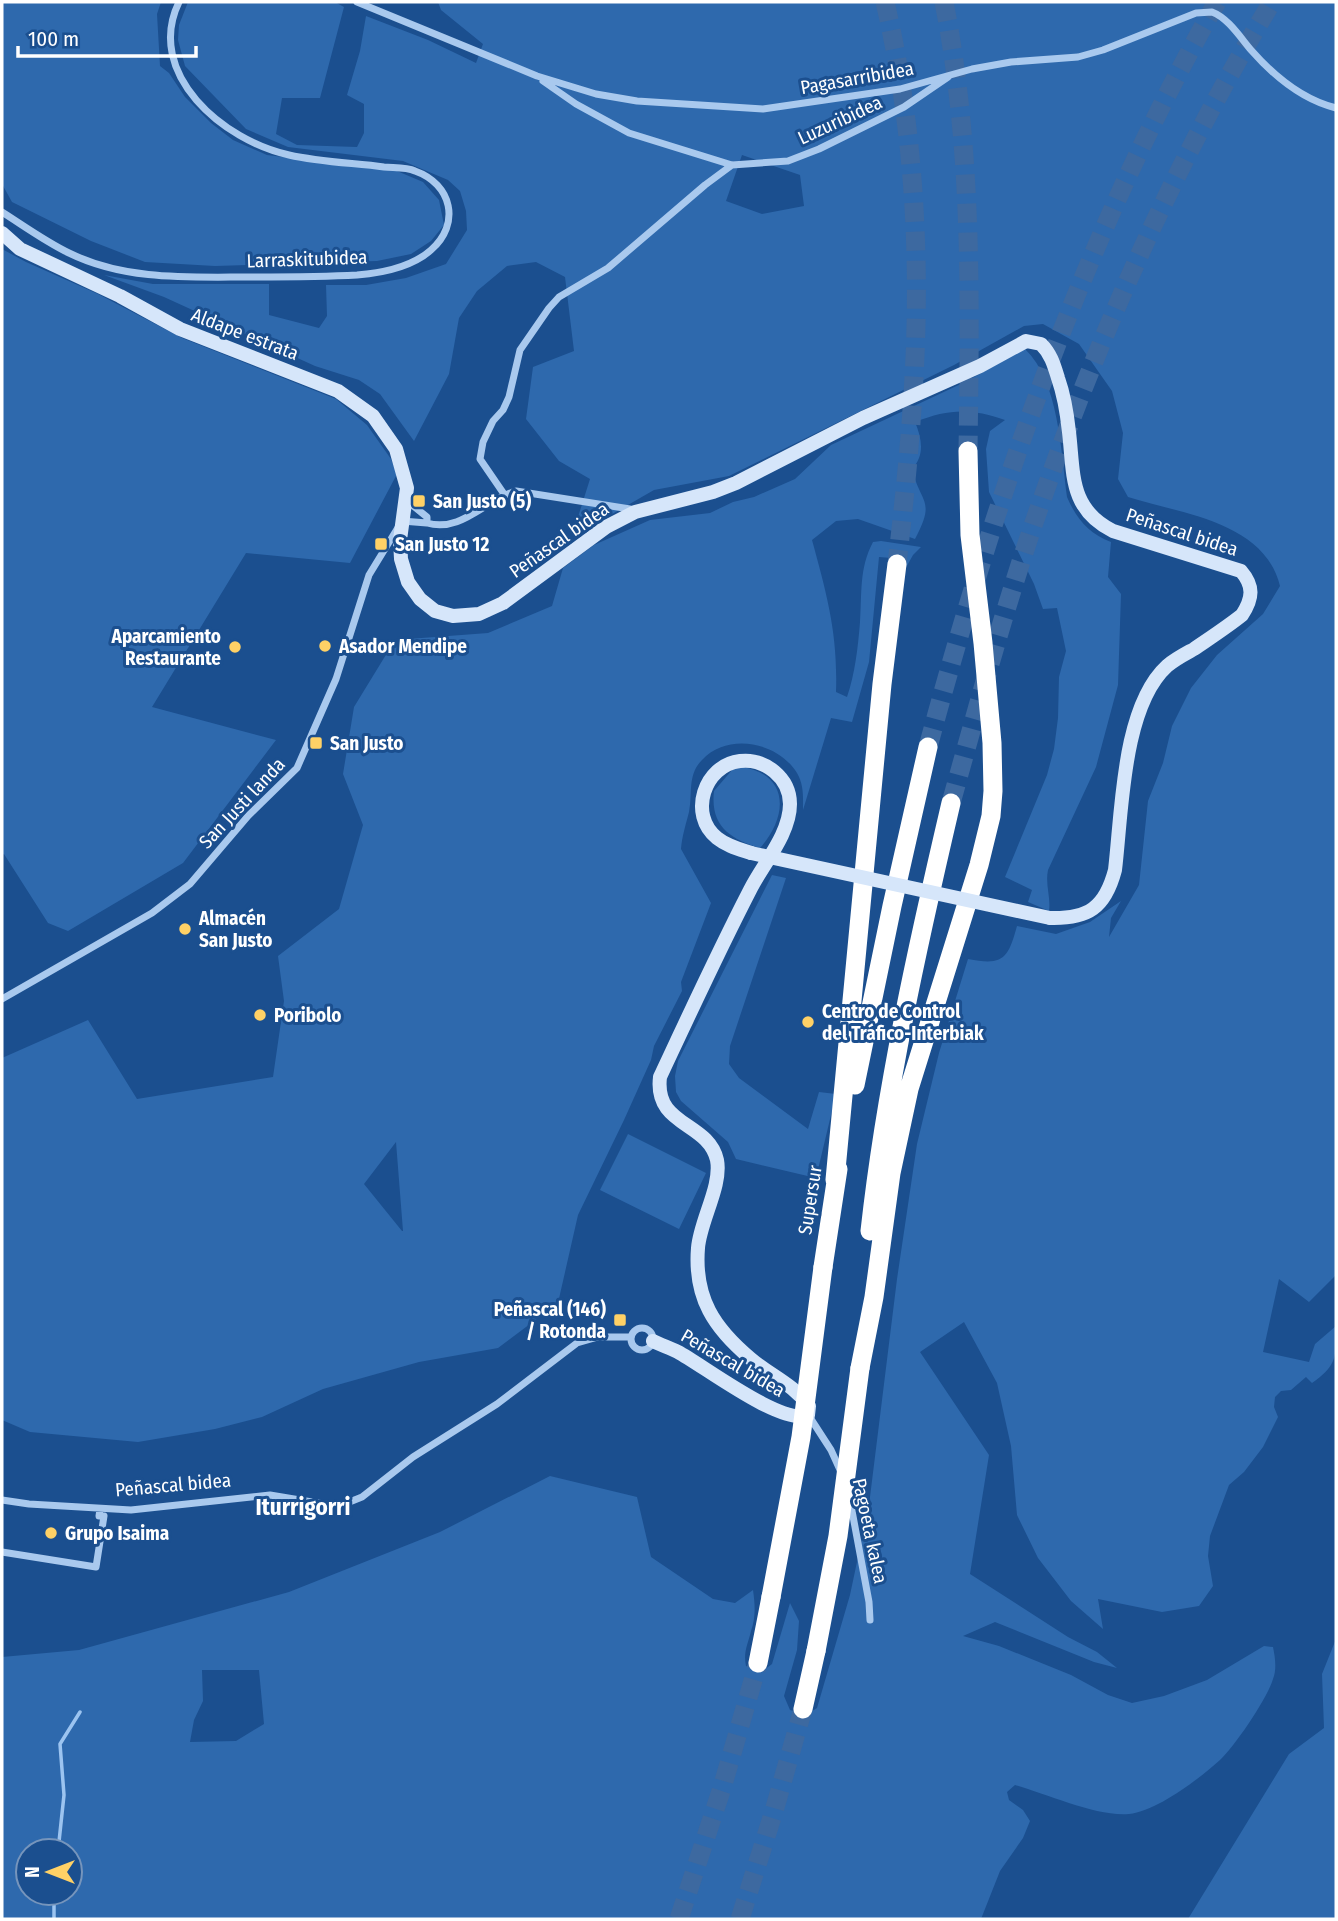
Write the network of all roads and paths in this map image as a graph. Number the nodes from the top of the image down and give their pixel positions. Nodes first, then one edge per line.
1 (179, 2) edge
2 (357, 2) edge
3 (951, 74) junction
4 (537, 76) junction
5 (1336, 108) edge
6 (732, 165) junction
7 (2, 212) edge
8 (2, 233) edge
9 (968, 451) tunnel mouth
10 (504, 494) junction
11 (406, 500) junction
12 (635, 512) junction
13 (402, 521) junction
14 (427, 523) junction
15 (897, 564) tunnel mouth
16 (928, 747) tunnel mouth
17 (951, 803) tunnel mouth
18 (2, 999) edge
19 (835, 1180) junction
20 (869, 1296) junction
21 (631, 1337) junction
22 (653, 1341) junction
23 (808, 1415) junction
24 (2, 1500) edge
25 (100, 1509) junction
26 (2, 1552) edge
27 (870, 1620) dead end
28 (758, 1663) tunnel mouth
29 (803, 1709) tunnel mouth

1 - 7 street, Larraskitubidea
2 - 4 street, Pagasarribidea
3 - 4 street, Pagasarribidea
3 - 5 street, Pagasarribidea
3 - 6 street, Luzuribidea
4 - 6 street, Luzuribidea
6 - 10 street
8 - 11 street, Aldape estrata
9 - 20 highway
10 - 12 street
10 - 14 street
11 - 13 street, Aldape estrata
11 - 14 street
12 - 13 street, Peñascal bidea
12 - 23 street, Peñascal bidea, bridge
13 - 14 street
13 - 18 street, San Justi landa
15 - 19 highway
16 - 19 highway, Supersur
17 - 20 highway
19 - 28 highway, Supersur, bridge
20 - 29 highway, bridge
21 - 22 street
21 - 22 street
21 - 25 street, Peñascal bidea
22 - 23 street, Peñascal bidea
23 - 27 street, Pagoeta kalea
24 - 25 street, Peñascal bidea
25 - 26 street

